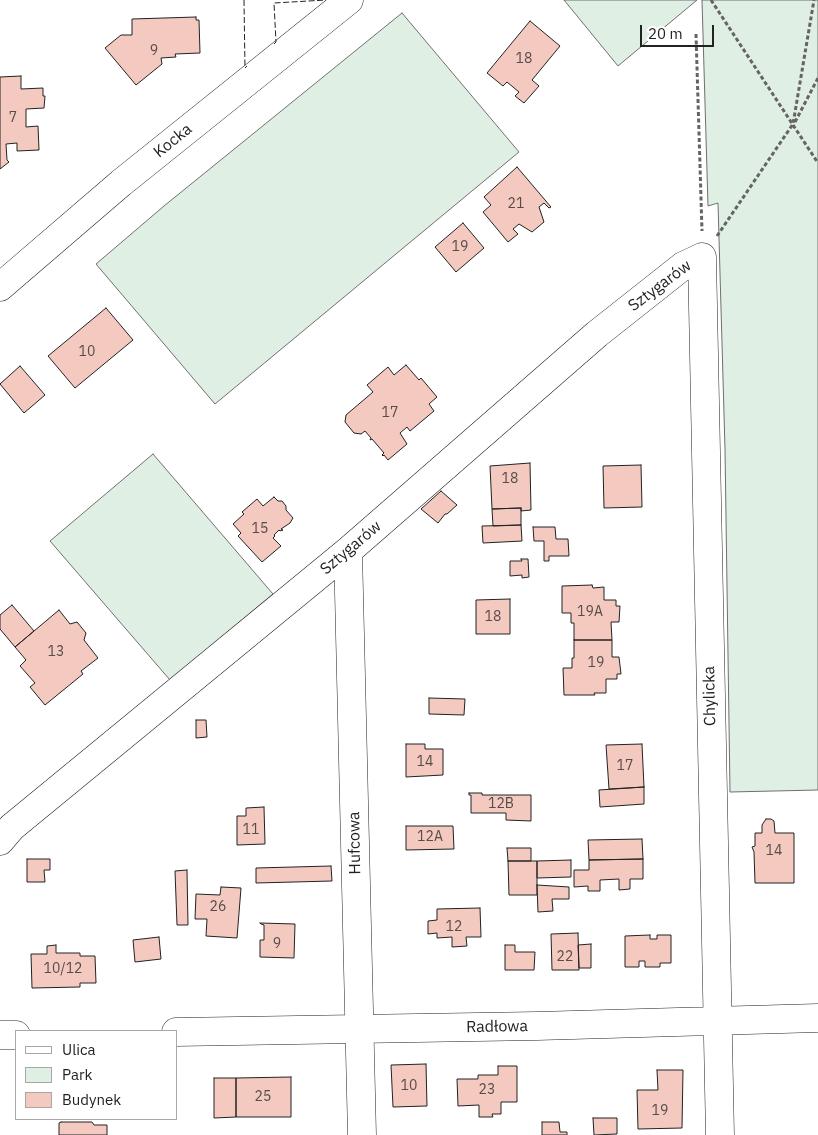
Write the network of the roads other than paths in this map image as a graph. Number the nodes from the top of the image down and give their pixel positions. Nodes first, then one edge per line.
1 (349, 0) edge
2 (702, 257) joint
3 (0, 287) edge
4 (348, 551) junction
5 (0, 841) edge
6 (818, 1018) edge
7 (716, 1021) junction
8 (360, 1029) junction
9 (178, 1032) edge
10 (0, 1035) edge
11 (15, 1035) edge
12 (362, 1135) edge
13 (720, 1135) edge

1 - 3 street, Kocka
2 - 4 street, Sztygarów
2 - 7 street, Chylicka
4 - 5 street, Sztygarów
4 - 8 street, Hufcowa
6 - 7 street, Radłowa
7 - 8 street, Radłowa
7 - 13 street, Chylicka
8 - 9 street, Radłowa
8 - 12 street, Hufcowa
10 - 11 street

